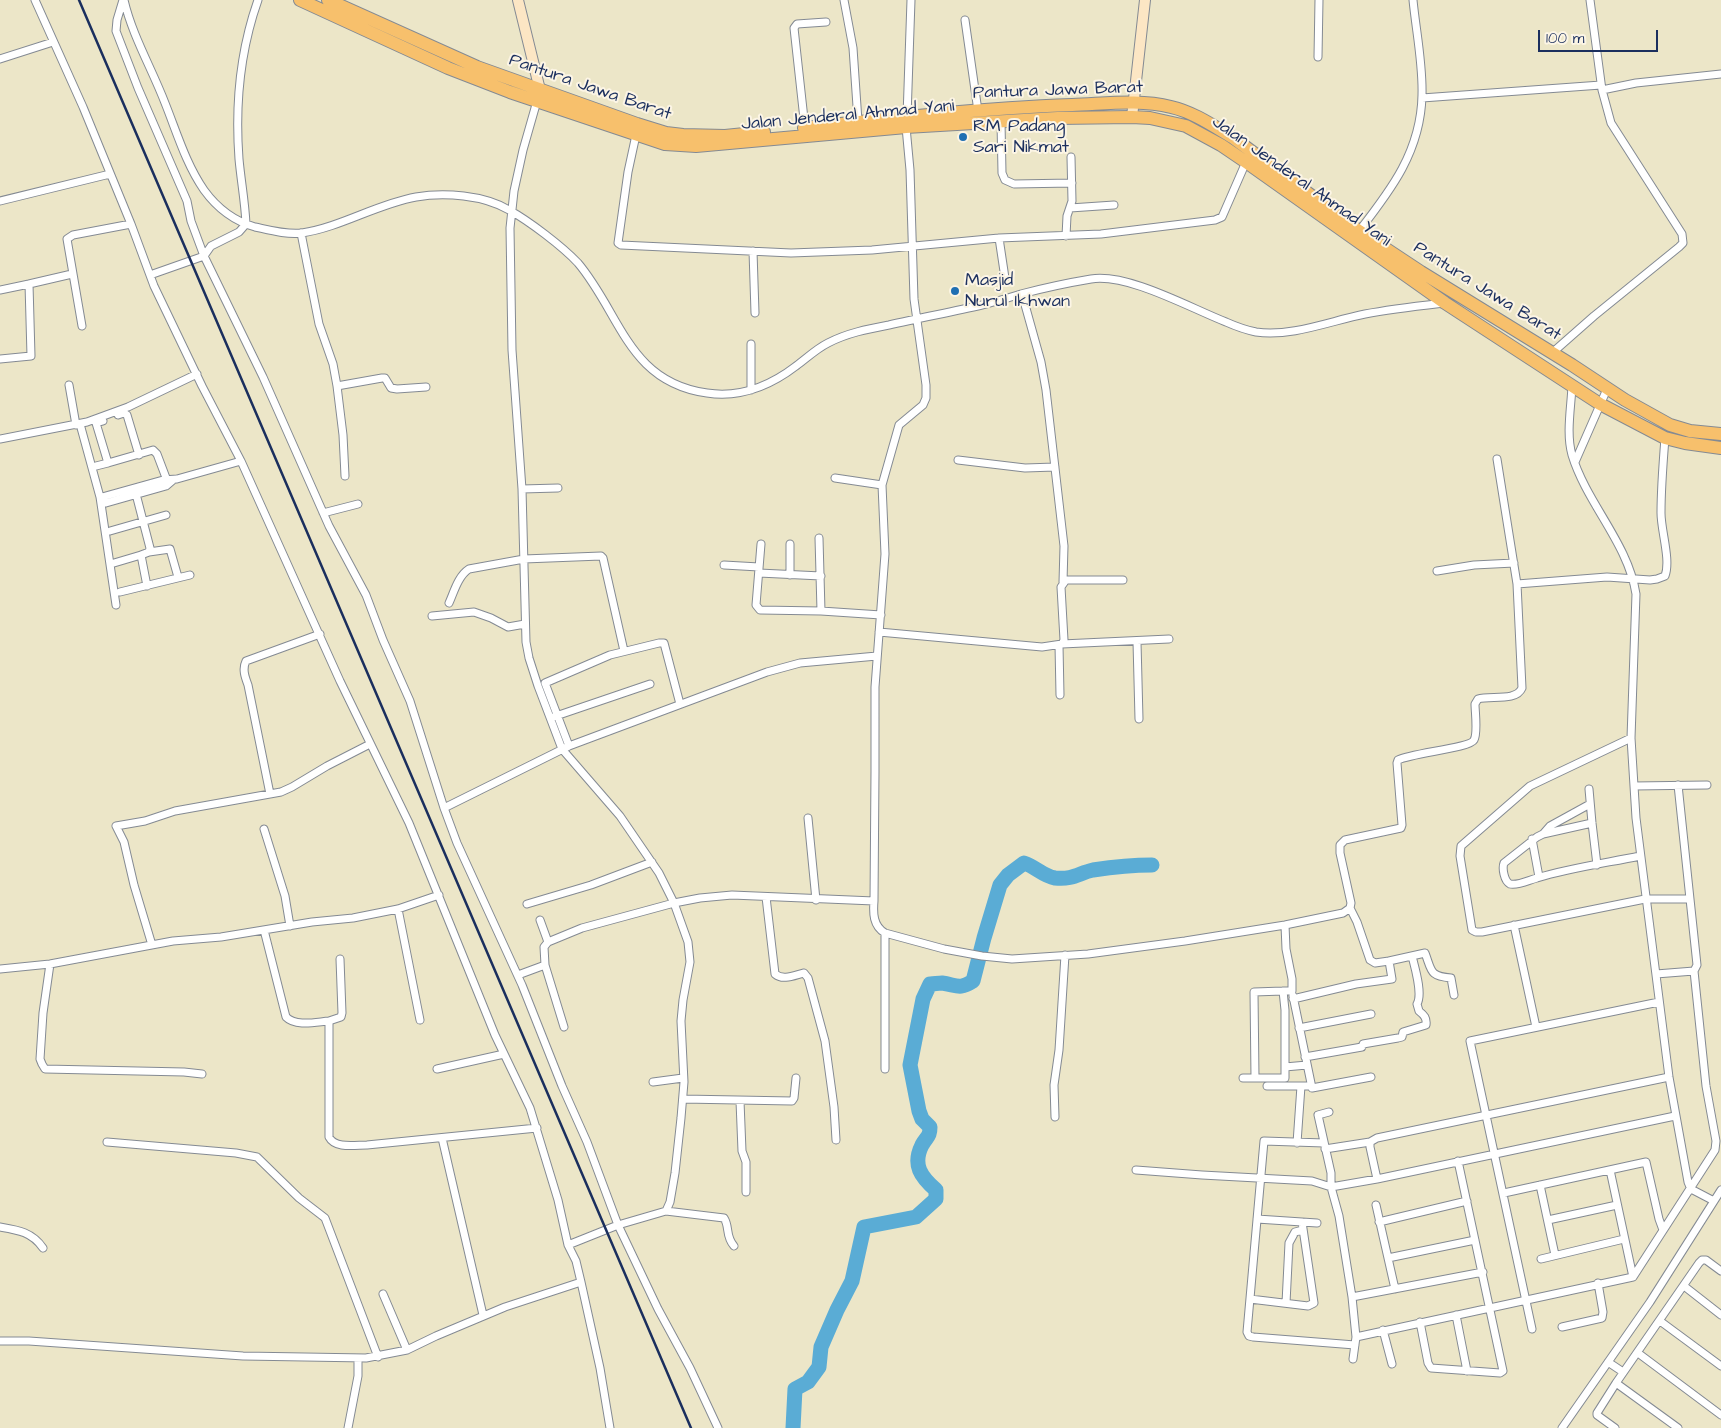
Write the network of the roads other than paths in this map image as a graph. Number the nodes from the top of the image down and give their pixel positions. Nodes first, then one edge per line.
1 (35, 0) edge
2 (124, 0) edge
3 (258, 0) edge
4 (300, 0) edge
5 (328, 0) edge
6 (518, 0) edge
7 (844, 0) edge
8 (911, 0) edge
9 (1145, 0) edge
10 (1319, 0) edge
11 (1413, 0) edge
12 (1590, 0) edge
13 (965, 20) dead end
14 (826, 22) dead end
15 (53, 42) junction
16 (1318, 57) dead end
17 (0, 59) edge
18 (1721, 74) edge
19 (1602, 88) junction
20 (538, 95) junction
21 (1422, 98) junction
22 (1133, 103) junction
23 (978, 111) junction
24 (1132, 117) junction
25 (858, 121) junction
26 (906, 122) junction
27 (1001, 122) junction
28 (805, 128) junction
29 (636, 135) junction
30 (1071, 157) dead end
31 (1246, 162) junction
32 (110, 174) junction
33 (1072, 183) junction
34 (0, 201) edge
35 (1114, 205) dead end
36 (1070, 208) junction
37 (511, 211) junction
38 (131, 224) junction
39 (246, 224) junction
40 (1359, 231) junction
41 (301, 233) junction
42 (1066, 236) junction
43 (999, 238) junction
44 (913, 245) junction
45 (753, 251) junction
46 (204, 256) junction
47 (72, 274) junction
48 (150, 275) junction
49 (1005, 278) dead end
50 (29, 284) junction
51 (0, 290) edge
52 (1022, 294) junction
53 (1445, 303) junction
54 (755, 313) dead end
55 (917, 319) junction
56 (82, 326) dead end
57 (750, 344) dead end
58 (1552, 353) junction
59 (0, 359) edge
60 (196, 374) junction
61 (68, 385) dead end
62 (337, 386) junction
63 (1572, 386) junction
64 (426, 387) dead end
65 (1607, 389) junction
66 (751, 390) junction
67 (1600, 404) junction
68 (78, 425) junction
69 (1721, 434) edge
70 (1665, 438) junction
71 (0, 439) edge
72 (1721, 448) edge
73 (139, 455) junction
74 (1497, 459) dead end
75 (958, 460) dead end
76 (241, 461) junction
77 (1575, 462) junction
78 (108, 463) junction
79 (96, 466) dead end
80 (1055, 466) junction
81 (345, 476) dead end
82 (835, 478) dead end
83 (170, 481) junction
84 (882, 485) junction
85 (558, 488) dead end
86 (522, 489) junction
87 (358, 504) dead end
88 (323, 513) junction
89 (166, 515) dead end
90 (143, 522) junction
91 (110, 531) dead end
92 (819, 538) dead end
93 (761, 544) dead end
94 (790, 544) dead end
95 (149, 552) junction
96 (141, 555) junction
97 (524, 559) junction
98 (114, 562) dead end
99 (1514, 563) junction
100 (724, 565) dead end
101 (759, 570) junction
102 (1437, 571) dead end
103 (190, 574) dead end
104 (790, 574) junction
105 (821, 576) junction
106 (178, 577) junction
107 (1634, 579) junction
108 (1123, 580) dead end
109 (1063, 582) junction
110 (1517, 584) junction
111 (148, 586) junction
112 (120, 592) dead end
113 (449, 603) dead end
114 (116, 605) dead end
115 (821, 611) junction
116 (881, 615) junction
117 (432, 616) dead end
118 (525, 624) junction
119 (879, 632) junction
120 (320, 634) junction
121 (1169, 639) dead end
122 (1137, 642) junction
123 (1061, 645) junction
124 (624, 651) junction
125 (876, 656) junction
126 (650, 684) dead end
127 (542, 685) junction
128 (1060, 695) dead end
129 (680, 704) junction
130 (554, 717) junction
131 (1139, 719) dead end
132 (1631, 738) junction
133 (370, 744) junction
134 (566, 747) junction
135 (1678, 785) junction
136 (1707, 785) dead end
137 (1634, 786) junction
138 (1589, 789) dead end
139 (270, 794) junction
140 (1590, 804) junction
141 (444, 808) junction
142 (808, 818) dead end
143 (1592, 823) junction
144 (264, 829) dead end
145 (1543, 834) junction
146 (1532, 839) junction
147 (1640, 856) junction
148 (652, 862) junction
149 (1597, 865) junction
150 (1539, 877) junction
151 (439, 895) junction
152 (766, 897) junction
153 (1645, 899) junction
154 (1690, 899) junction
155 (816, 900) junction
156 (874, 901) junction
157 (674, 903) junction
158 (528, 904) dead end
159 (1350, 908) junction
160 (398, 909) junction
161 (540, 920) dead end
162 (1285, 925) junction
163 (1514, 925) junction
164 (290, 926) junction
165 (264, 930) junction
166 (885, 933) junction
167 (548, 942) junction
168 (152, 945) junction
169 (1064, 955) junction
170 (1412, 956) junction
171 (340, 959) dead end
172 (1389, 961) junction
173 (50, 964) junction
174 (545, 965) junction
175 (0, 969) edge
176 (1694, 971) junction
177 (1656, 974) junction
178 (518, 975) junction
179 (1283, 991) junction
180 (1292, 995) junction
181 (1454, 996) dead end
182 (1658, 1002) junction
183 (1371, 1014) dead end
184 (420, 1020) dead end
185 (329, 1021) junction
186 (564, 1027) dead end
187 (1536, 1027) junction
188 (1299, 1028) junction
189 (504, 1054) junction
190 (1306, 1061) junction
191 (1285, 1067) junction
192 (437, 1069) dead end
193 (885, 1069) dead end
194 (202, 1074) dead end
195 (1372, 1077) dead end
196 (1669, 1077) junction
197 (684, 1078) junction
198 (796, 1078) dead end
199 (1243, 1078) dead end
200 (1255, 1078) junction
201 (653, 1082) dead end
202 (1266, 1086) dead end
203 (683, 1099) junction
204 (740, 1101) junction
205 (1329, 1112) dead end
206 (1486, 1115) junction
207 (1675, 1116) junction
208 (1055, 1117) dead end
209 (537, 1128) junction
210 (442, 1138) junction
211 (836, 1140) dead end
212 (107, 1142) dead end
213 (1370, 1142) junction
214 (1297, 1143) junction
215 (1324, 1146) junction
216 (1495, 1154) junction
217 (1458, 1162) junction
218 (1136, 1170) dead end
219 (1610, 1170) junction
220 (1260, 1178) junction
221 (1377, 1179) junction
222 (1540, 1185) junction
223 (1331, 1187) junction
224 (1691, 1189) junction
225 (1721, 1190) edge
226 (746, 1192) dead end
227 (1504, 1193) junction
228 (1714, 1200) junction
229 (1467, 1201) junction
230 (1376, 1205) dead end
231 (1618, 1205) junction
232 (666, 1211) junction
233 (1257, 1219) junction
234 (1548, 1220) junction
235 (1379, 1222) junction
236 (1317, 1223) dead end
237 (618, 1225) junction
238 (1302, 1226) junction
239 (0, 1227) edge
240 (1663, 1230) junction
241 (1624, 1239) junction
242 (1476, 1240) junction
243 (568, 1245) junction
244 (734, 1246) dead end
245 (43, 1248) dead end
246 (1556, 1255) junction
247 (1388, 1258) junction
248 (1541, 1259) dead end
249 (1721, 1271) edge
250 (1482, 1272) junction
251 (1633, 1276) junction
252 (581, 1282) junction
253 (1598, 1283) junction
254 (1684, 1286) junction
255 (1395, 1289) junction
256 (383, 1294) dead end
257 (1352, 1297) junction
258 (1250, 1299) junction
259 (1526, 1299) junction
260 (1286, 1303) junction
261 (1490, 1307) junction
262 (483, 1315) junction
263 (1456, 1315) junction
264 (1721, 1315) edge
265 (1660, 1321) junction
266 (1420, 1322) junction
267 (1562, 1327) dead end
268 (1532, 1329) dead end
269 (1383, 1330) junction
270 (1356, 1337) junction
271 (0, 1341) edge
272 (1355, 1345) junction
273 (407, 1350) junction
274 (1638, 1352) junction
275 (378, 1357) junction
276 (358, 1358) junction
277 (1353, 1359) dead end
278 (1392, 1364) dead end
279 (1611, 1365) junction
280 (1721, 1366) edge
281 (1467, 1371) junction
282 (1623, 1372) junction
283 (1616, 1383) junction
284 (1721, 1415) edge
285 (348, 1428) edge
286 (610, 1428) edge
287 (718, 1428) edge
288 (1562, 1428) edge
289 (1615, 1428) edge
290 (1678, 1428) edge

1 - 15 street
2 - 39 street
2 - 46 street
3 - 39 street
4 - 20 highway, Jalan Jenderal Ahmad Yani
5 - 20 highway, Pantura Jawa Barat
6 - 20 street
7 - 25 street
8 - 26 street
9 - 22 street
10 - 16 street
11 - 21 street
12 - 19 street
13 - 23 street
14 - 28 street
15 - 17 street
15 - 32 street
18 - 19 street
19 - 21 street
19 - 58 street
20 - 28 highway, Pantura Jawa Barat
20 - 29 highway, Jalan Jenderal Ahmad Yani
20 - 37 street
21 - 40 street
22 - 23 highway, Pantura Jawa Barat
22 - 24 street
22 - 40 highway, Pantura Jawa Barat
23 - 26 highway, Pantura Jawa Barat
24 - 27 highway, Jalan Jenderal Ahmad Yani
24 - 31 highway, Jalan Jenderal Ahmad Yani
25 - 26 highway, Pantura Jawa Barat
25 - 28 highway, Pantura Jawa Barat
26 - 27 highway, Jalan Jenderal Ahmad Yani
26 - 29 highway, Jalan Jenderal Ahmad Yani
26 - 44 street
27 - 33 street
29 - 45 street
30 - 33 street
31 - 42 street
31 - 53 highway, Jalan Jenderal Ahmad Yani
32 - 34 street
32 - 38 street
33 - 36 street
35 - 36 street
36 - 42 street
37 - 41 street
37 - 66 street
37 - 86 street
38 - 47 street
38 - 48 street
39 - 41 street
39 - 46 street
40 - 58 highway, Pantura Jawa Barat
41 - 62 street
42 - 43 street
43 - 44 street
43 - 49 street
44 - 45 street
44 - 55 street
45 - 54 street
46 - 48 street
46 - 88 street
47 - 50 street
47 - 56 street
48 - 60 street
50 - 51 street
50 - 59 street
52 - 53 street
52 - 55 street
52 - 80 street
53 - 63 highway, Jalan Jenderal Ahmad Yani
55 - 66 street
55 - 84 street
57 - 66 street
58 - 65 highway, Pantura Jawa Barat
60 - 68 street
60 - 76 street
61 - 68 street
62 - 64 street
62 - 81 street
63 - 67 highway, Jalan Jenderal Ahmad Yani
63 - 77 street
65 - 67 street
65 - 69 highway, Pantura Jawa Barat
67 - 70 highway, Jalan Jenderal Ahmad Yani
67 - 77 street
68 - 71 street
68 - 114 street
70 - 72 highway, Jalan Jenderal Ahmad Yani
70 - 107 street
73 - 78 street
73 - 78 street
73 - 83 street
74 - 99 street
75 - 80 street
76 - 83 street
76 - 120 street
77 - 107 street
78 - 79 street
80 - 109 street
82 - 84 street
83 - 90 street
84 - 116 street
85 - 86 street
86 - 97 street
87 - 88 street
88 - 141 street
89 - 90 street
90 - 91 street
90 - 95 street
92 - 105 street
93 - 101 street
94 - 104 street
95 - 96 street
95 - 106 street
96 - 98 street
96 - 111 street
97 - 113 street
97 - 118 street
97 - 124 street
99 - 102 street
99 - 110 street
100 - 101 street
101 - 104 street
101 - 115 street
103 - 106 street
104 - 105 street
105 - 115 street
106 - 111 street
107 - 110 street
107 - 132 street
108 - 109 street
109 - 123 street
110 - 159 street
111 - 112 street
115 - 116 street
116 - 119 street
117 - 118 street
118 - 127 street
119 - 123 street
119 - 125 street
120 - 133 street
120 - 139 street
121 - 122 street
122 - 123 street
122 - 131 street
123 - 128 street
124 - 127 street
124 - 129 street
125 - 129 street
125 - 156 street
126 - 130 street
127 - 130 street
129 - 134 street
130 - 134 street
132 - 137 street
132 - 163 street
133 - 139 street
133 - 151 street
134 - 141 street
134 - 148 street
135 - 136 street
135 - 137 street
135 - 154 street
137 - 147 street
138 - 140 street
139 - 168 street
140 - 143 street
140 - 145 street
141 - 178 street
142 - 155 street
143 - 145 street
143 - 149 street
144 - 164 street
145 - 146 street
146 - 150 street
146 - 150 street
147 - 149 street
147 - 153 street
148 - 157 street
148 - 158 street
149 - 150 street
151 - 160 street
151 - 189 street
152 - 155 street
152 - 157 street
152 - 211 street
153 - 154 street
153 - 163 street
153 - 177 street
154 - 176 street
155 - 156 street
156 - 166 street
157 - 167 street
157 - 197 street
159 - 162 street
159 - 172 street
160 - 164 street
160 - 184 street
161 - 167 street
162 - 169 street
162 - 180 street
163 - 187 street
164 - 165 street
165 - 168 street
165 - 185 street
166 - 169 street
166 - 193 street
167 - 174 street
168 - 173 street
169 - 208 street
170 - 172 street
170 - 181 street
170 - 190 street
171 - 185 street
172 - 180 street
173 - 175 street
173 - 194 street
174 - 178 street
174 - 186 street
176 - 177 street
176 - 224 street
177 - 182 street
178 - 237 street
179 - 180 street
179 - 191 street
179 - 200 street
180 - 188 street
182 - 187 street
182 - 196 street
183 - 188 street
185 - 210 street
187 - 206 street
188 - 190 street
189 - 192 street
189 - 209 street
190 - 191 street
190 - 195 street
191 - 200 street
196 - 206 street
196 - 207 street
197 - 201 street
197 - 203 street
198 - 204 street
199 - 200 street
202 - 214 street
203 - 204 street
203 - 232 street
204 - 226 street
205 - 215 street
206 - 213 street
206 - 216 street
207 - 216 street
207 - 224 street
209 - 210 street
209 - 243 street
210 - 262 street
212 - 275 street
213 - 215 street
213 - 221 street
214 - 215 street
214 - 220 street
215 - 223 street
216 - 217 street
216 - 227 street
217 - 221 street
217 - 229 street
218 - 220 street
219 - 222 street
219 - 231 street
219 - 240 street
220 - 223 street
220 - 233 street
221 - 223 street
222 - 227 street
222 - 234 street
223 - 257 street
224 - 228 street
224 - 240 street
225 - 228 street
227 - 259 street
228 - 279 street
229 - 235 street
229 - 242 street
230 - 235 street
231 - 234 street
231 - 241 street
232 - 237 street
232 - 244 street
233 - 238 street
233 - 258 street
234 - 246 street
235 - 247 street
236 - 238 street
237 - 243 street
237 - 287 street
238 - 260 street
238 - 260 street
239 - 245 street
240 - 251 street
241 - 246 street
241 - 251 street
242 - 247 street
242 - 250 street
243 - 252 street
246 - 248 street
247 - 255 street
249 - 254 street
250 - 255 street
250 - 261 street
251 - 253 street
252 - 262 street
252 - 286 street
253 - 259 street
253 - 267 street
254 - 264 street
254 - 265 street
255 - 257 street
256 - 273 street
257 - 270 street
258 - 260 street
258 - 272 street
259 - 261 street
259 - 268 street
261 - 263 street
261 - 281 street
262 - 273 street
263 - 266 street
263 - 281 street
265 - 274 street
265 - 280 street
266 - 269 street
266 - 281 street
269 - 270 street
269 - 278 street
270 - 272 street
271 - 276 street
272 - 277 street
273 - 275 street
274 - 282 street
274 - 284 street
275 - 276 street
276 - 285 street
279 - 282 street
279 - 288 street
282 - 283 street
283 - 289 street
283 - 290 street

